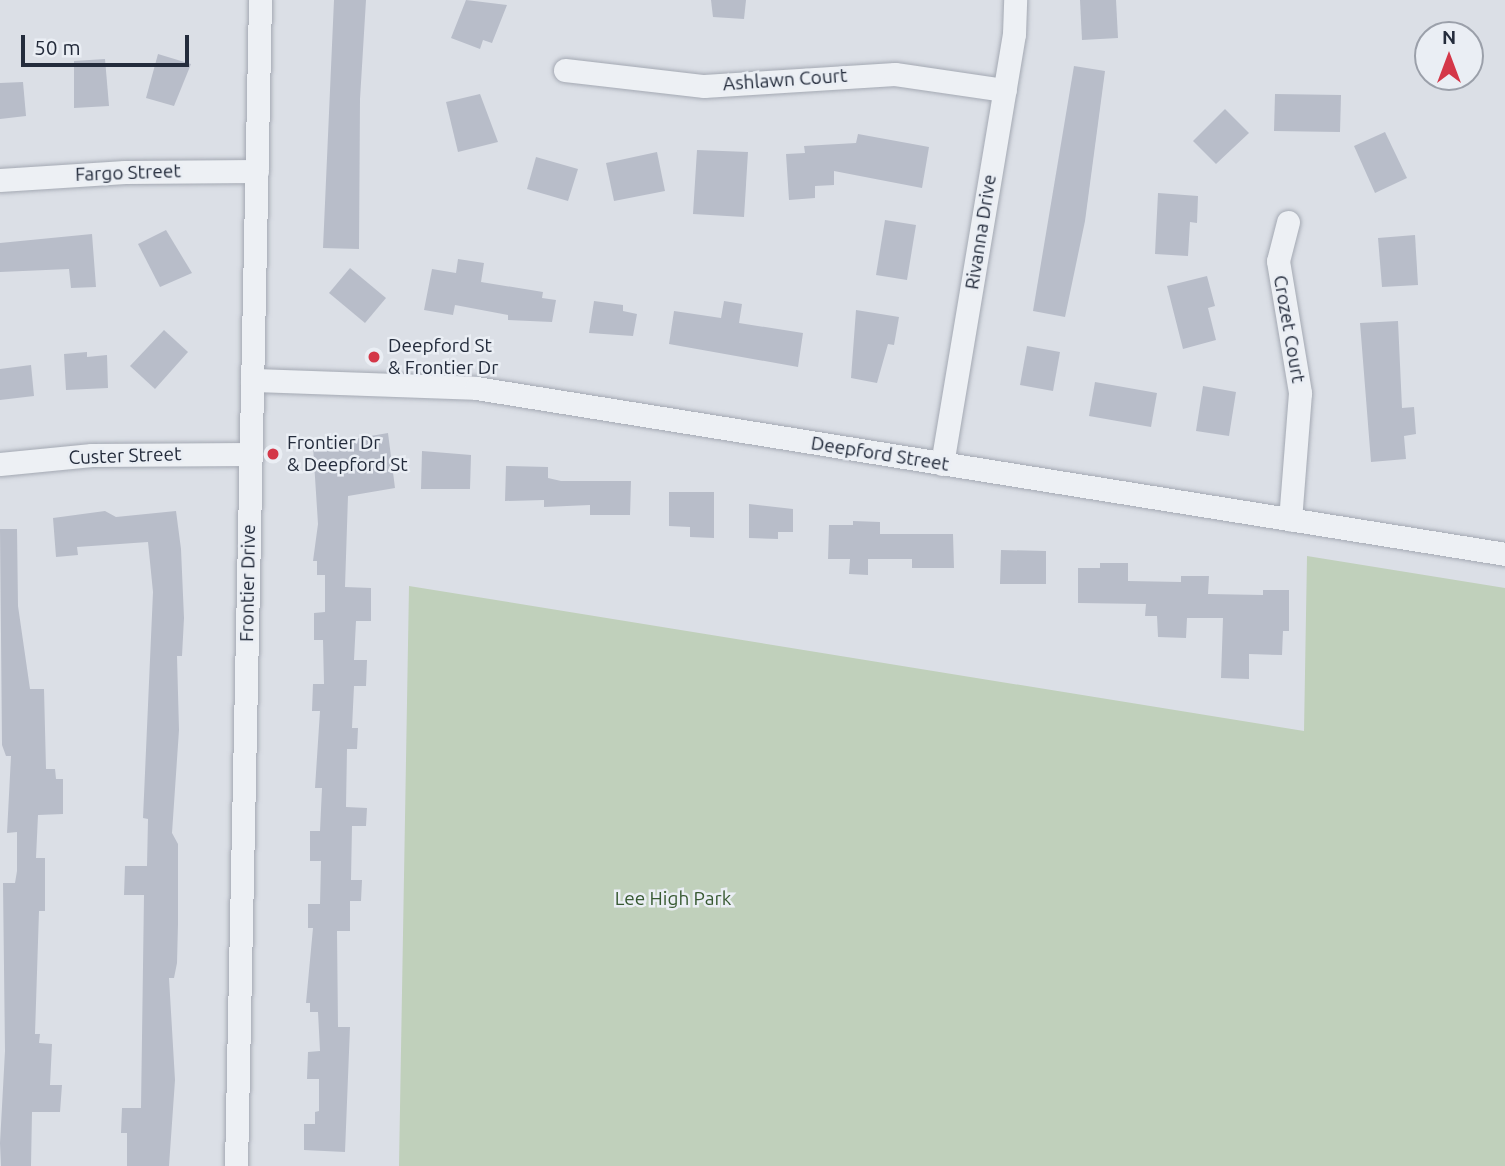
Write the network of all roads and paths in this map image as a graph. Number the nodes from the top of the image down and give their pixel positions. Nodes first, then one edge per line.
1 (260, 0) edge
2 (1015, 0) edge
3 (565, 70) dead end
4 (1004, 90) junction
5 (257, 171) junction
6 (0, 180) edge
7 (1288, 222) dead end
8 (252, 380) junction
9 (251, 454) junction
10 (0, 464) edge
11 (942, 464) junction
12 (1290, 520) junction
13 (1505, 554) edge
14 (236, 1166) edge

1 - 5 street, Frontier Drive
2 - 4 street, Rivanna Drive
3 - 4 street, Ashlawn Court
4 - 11 street, Rivanna Drive
5 - 6 street, Fargo Street
5 - 8 street, Frontier Drive
7 - 12 street, Crozet Court
8 - 9 street, Frontier Drive
8 - 11 street, Deepford Street
9 - 10 street, Custer Street
9 - 14 street, Frontier Drive
11 - 12 street, Deepford Street
12 - 13 street, Deepford Street

